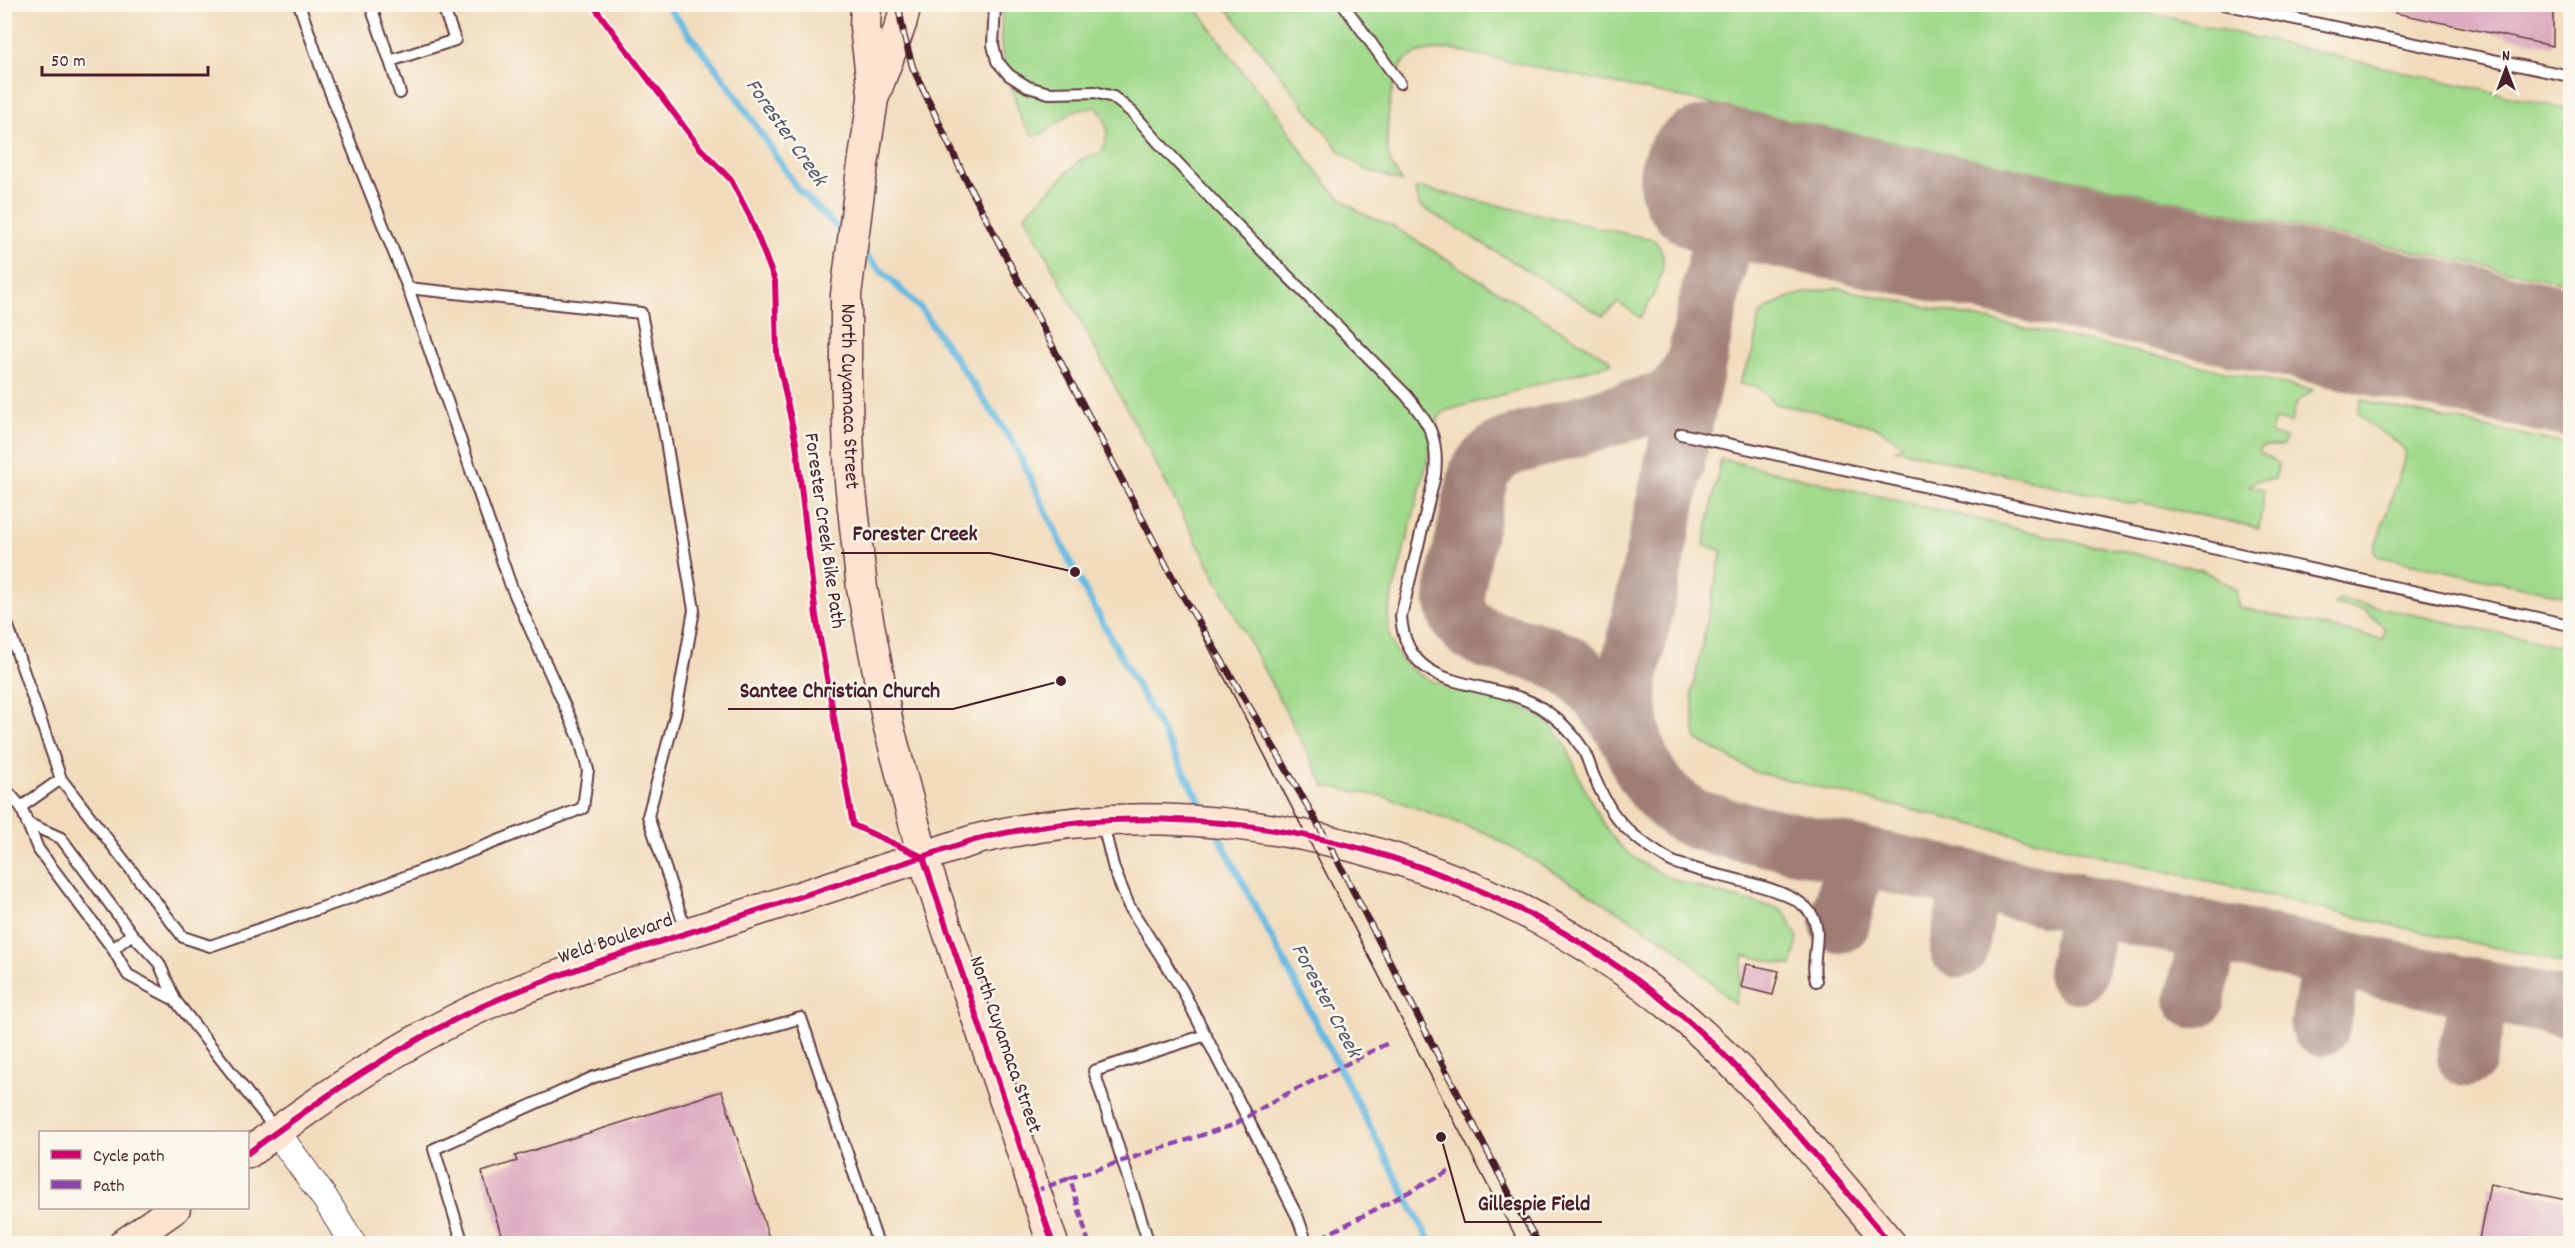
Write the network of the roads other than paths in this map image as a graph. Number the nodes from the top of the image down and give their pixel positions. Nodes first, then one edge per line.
1 (299, 4) edge
2 (370, 4) edge
3 (442, 4) edge
4 (866, 4) edge
5 (906, 4) edge
6 (994, 4) edge
7 (1343, 4) edge
8 (2223, 4) edge
9 (390, 61) junction
10 (2571, 76) edge
11 (1400, 83) dead end
12 (400, 93) dead end
13 (873, 99) junction
14 (408, 288) junction
15 (1681, 434) dead end
16 (4, 615) edge
17 (2571, 625) edge
18 (61, 779) junction
19 (4, 787) edge
20 (21, 807) junction
21 (1102, 821) junction
22 (27, 823) junction
23 (923, 857) junction
24 (132, 934) junction
25 (687, 934) junction
26 (113, 949) junction
27 (1816, 981) dead end
28 (175, 1000) junction
29 (1206, 1035) junction
30 (276, 1131) junction
31 (249, 1152) edge
32 (174, 1209) edge
33 (124, 1244) edge
34 (353, 1244) edge
35 (463, 1244) edge
36 (879, 1244) edge
37 (1053, 1244) edge
38 (1149, 1244) edge
39 (1307, 1244) edge
40 (1891, 1244) edge

1 - 14 lane
2 - 9 lane
3 - 9 lane
4 - 13 main road, North Cuyamaca Street
5 - 13 main road, North Cuyamaca Street
6 - 27 lane
7 - 11 lane
8 - 10 lane
9 - 12 lane
13 - 23 main road, North Cuyamaca Street
14 - 18 lane
14 - 25 lane
15 - 17 lane
16 - 18 lane
18 - 20 lane
19 - 20 lane
20 - 22 lane
21 - 23 main road, Weld Boulevard
21 - 29 lane
21 - 40 main road, Weld Boulevard
22 - 24 lane
22 - 26 lane
23 - 25 main road, Weld Boulevard
23 - 37 main road, North Cuyamaca Street
24 - 26 lane
24 - 28 lane
25 - 30 main road, Weld Boulevard
26 - 28 lane
28 - 30 lane
29 - 38 lane
29 - 39 lane
30 - 31 main road, Weld Boulevard
30 - 34 street
32 - 33 main road
35 - 36 lane

